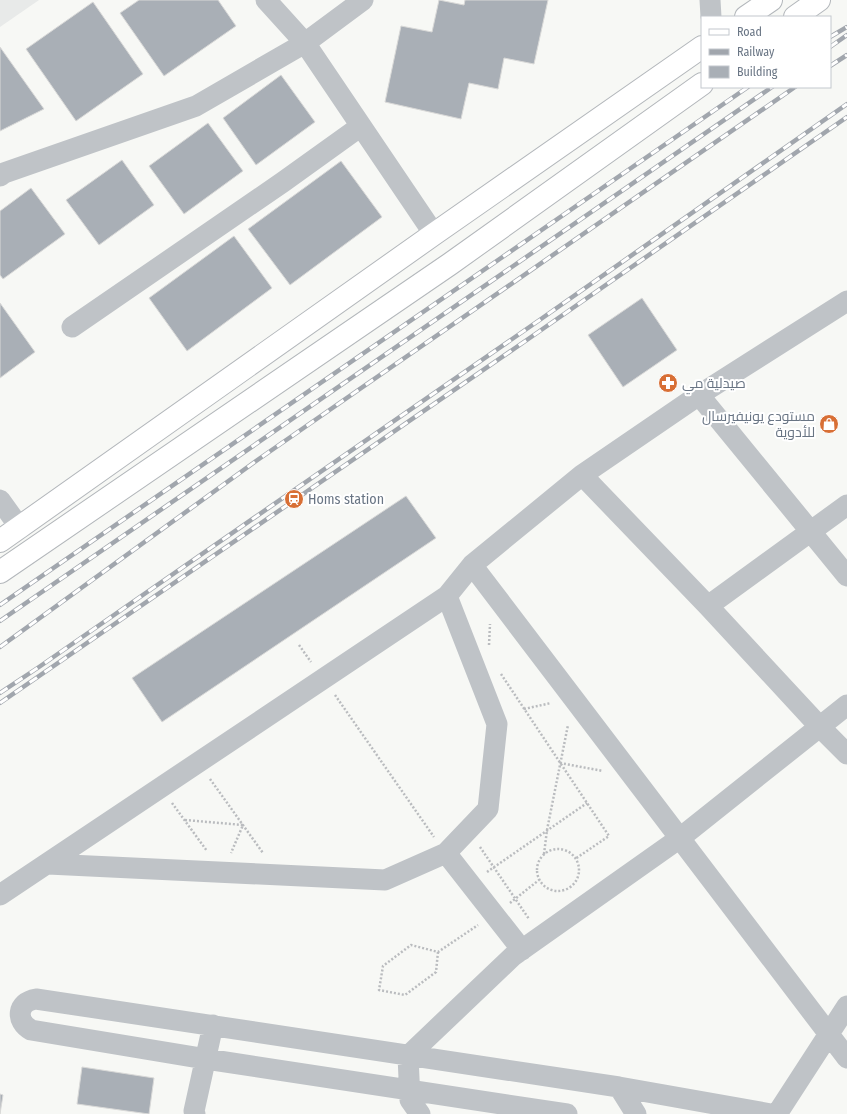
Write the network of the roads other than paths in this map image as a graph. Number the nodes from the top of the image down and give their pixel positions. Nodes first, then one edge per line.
1 (266, 0) edge
2 (363, 0) edge
3 (710, 0) edge
4 (770, 0) edge
5 (819, 0) edge
6 (711, 16) edge
7 (747, 16) edge
8 (797, 16) edge
9 (305, 43) junction
10 (701, 48) edge
11 (701, 85) edge
12 (361, 126) junction
13 (0, 176) edge
14 (434, 234) junction
15 (847, 301) edge
16 (72, 326) dead end
17 (699, 395) junction
18 (582, 475) junction
19 (0, 500) edge
20 (847, 505) edge
21 (20, 528) junction
22 (811, 531) junction
23 (0, 541) edge
24 (472, 565) junction
25 (0, 572) edge
26 (847, 576) edge
27 (447, 596) junction
28 (708, 606) junction
29 (847, 705) edge
30 (820, 727) junction
31 (847, 754) edge
32 (680, 838) junction
33 (446, 854) junction
34 (48, 864) junction
35 (0, 895) edge
36 (522, 950) junction
37 (847, 1006) edge
38 (213, 1025) junction
39 (829, 1033) junction
40 (408, 1056) junction
41 (847, 1058) edge
42 (206, 1059) junction
43 (620, 1088) junction
44 (410, 1089) junction
45 (195, 1114) edge
46 (420, 1114) edge
47 (567, 1114) edge
48 (636, 1114) edge
49 (771, 1114) edge
50 (777, 1114) edge

1 - 9 street
2 - 9 street
3 - 6 street
4 - 7 main road
5 - 8 main road
9 - 12 street
9 - 13 street
10 - 14 main road
11 - 25 main road
12 - 14 street
12 - 16 street
14 - 21 main road
15 - 17 street
17 - 18 street
17 - 22 street
18 - 24 street
18 - 28 street
19 - 21 street
20 - 22 street
21 - 23 main road
22 - 26 street
22 - 28 street
24 - 27 street
24 - 32 street
27 - 33 street
27 - 34 street
28 - 30 street
29 - 30 street
30 - 31 street
30 - 32 street
32 - 36 street
32 - 39 street
33 - 34 street
33 - 36 street
34 - 35 street
36 - 40 street
37 - 39 street
38 - 40 street
38 - 42 street
38 - 42 street
39 - 41 street
39 - 50 street
40 - 43 street
40 - 44 street
42 - 44 street
42 - 45 street
43 - 48 street
43 - 49 street
44 - 46 street
44 - 47 street

